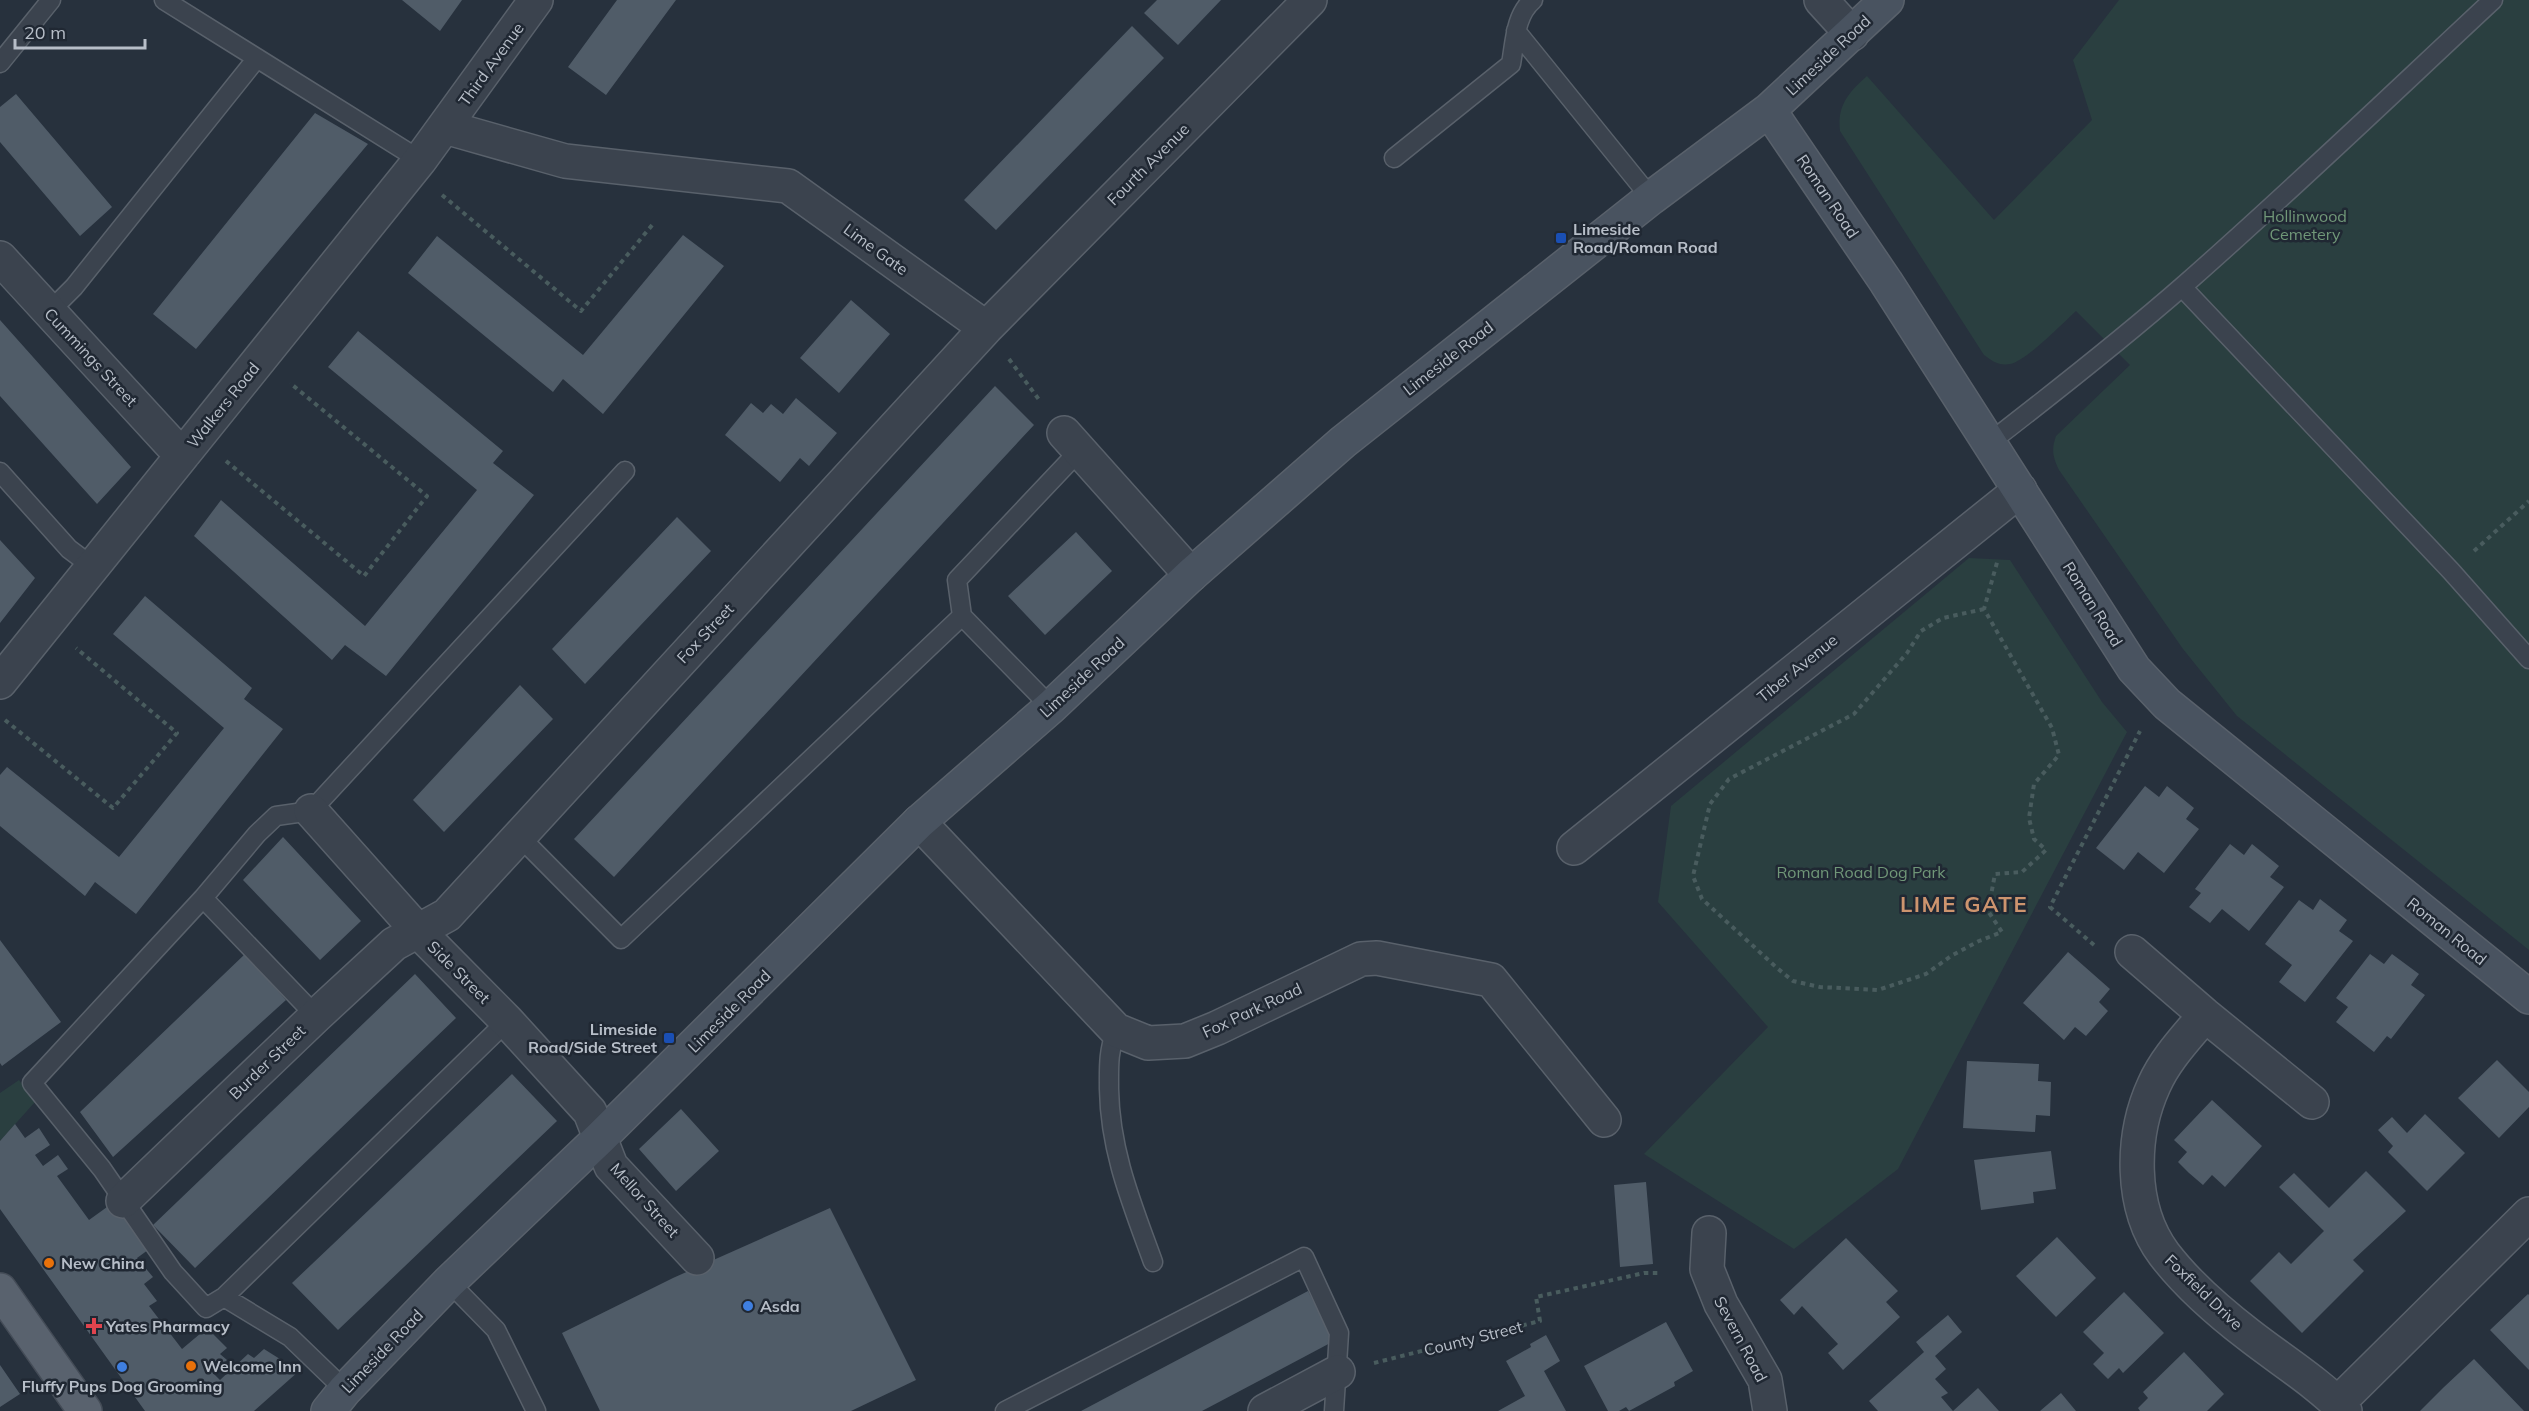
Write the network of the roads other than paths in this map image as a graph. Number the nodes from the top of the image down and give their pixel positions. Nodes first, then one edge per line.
1 (51, 0) edge
2 (164, 0) edge
3 (536, 0) edge
4 (1310, 0) edge
5 (1533, 0) edge
6 (1821, 0) edge
7 (1887, 0) edge
8 (2493, 0) edge
9 (1516, 31) junction
10 (1852, 34) junction
11 (257, 58) junction
12 (0, 63) edge
13 (1769, 110) junction
14 (445, 127) junction
15 (1394, 158) dead end
16 (420, 160) junction
17 (1651, 198) junction
18 (0, 258) edge
19 (2182, 287) junction
20 (49, 312) junction
21 (986, 327) junction
22 (1072, 442) joint
23 (1989, 443) junction
24 (185, 452) junction
25 (625, 471) dead end
26 (0, 472) edge
27 (2020, 490) junction
28 (93, 567) junction
29 (1191, 576) junction
30 (962, 616) junction
31 (2529, 659) edge
32 (0, 682) edge
33 (1051, 707) junction
34 (310, 811) junction
35 (919, 822) junction
36 (519, 836) junction
37 (1574, 848) dead end
38 (203, 898) junction
39 (418, 931) junction
40 (2132, 952) dead end
41 (2529, 997) edge
42 (2205, 1015) junction
43 (316, 1016) junction
44 (507, 1021) junction
45 (1116, 1030) junction
46 (2312, 1102) dead end
47 (1604, 1120) dead end
48 (600, 1138) junction
49 (123, 1202) junction
50 (2529, 1214) edge
51 (1709, 1233) dead end
52 (697, 1258) dead end
53 (1153, 1262) dead end
54 (449, 1282) junction
55 (0, 1290) edge
56 (224, 1297) junction
57 (1338, 1372) junction
58 (336, 1400) edge
59 (2342, 1407) edge
60 (85, 1411) edge
61 (536, 1411) edge
62 (1005, 1411) edge
63 (1265, 1411) edge
64 (1335, 1411) edge
65 (1770, 1411) edge

1 - 12 lane
2 - 11 lane
3 - 14 street, Third Avenue
4 - 21 street, Fourth Avenue
5 - 9 lane
6 - 10 street
7 - 10 street, Limeside Road
8 - 19 lane
9 - 15 lane
9 - 17 lane
10 - 13 street, Limeside Road
11 - 16 lane
11 - 20 lane
13 - 17 street, Limeside Road
13 - 23 street, Roman Road
14 - 16 street, Walkers Road
14 - 21 street, Lime Gate
16 - 24 street, Walkers Road
17 - 29 street, Limeside Road
18 - 20 street, Cummings Street
19 - 23 lane
19 - 31 lane
20 - 24 street, Cummings Street
21 - 36 street, Fox Street
22 - 29 street
22 - 30 lane
23 - 27 street, Roman Road
24 - 28 street, Walkers Road
25 - 34 lane
26 - 28 lane
27 - 37 street, Tiber Avenue
27 - 41 street, Roman Road
28 - 32 street, Walkers Road
29 - 33 street, Limeside Road
30 - 33 lane
30 - 36 lane
33 - 35 street, Limeside Road
34 - 38 lane
34 - 39 street, Side Street
35 - 45 street, Fox Park Road
35 - 48 street, Limeside Road
36 - 39 street, Fox Street
38 - 43 lane
38 - 49 lane
39 - 43 street, Burder Street
39 - 44 street, Side Street
40 - 42 street
42 - 46 street
42 - 59 street, Foxfield Drive
43 - 49 street, Burder Street
44 - 48 street, Side Street
44 - 56 lane
45 - 47 street, Fox Park Road
45 - 53 lane
48 - 52 street, Mellor Street
48 - 54 street, Limeside Road
49 - 56 lane
50 - 59 street, Foxfield Drive
51 - 65 street, Severn Road
54 - 58 street, Limeside Road
54 - 61 lane
55 - 60 main road
56 - 58 lane
57 - 62 lane
57 - 63 street
57 - 64 lane

